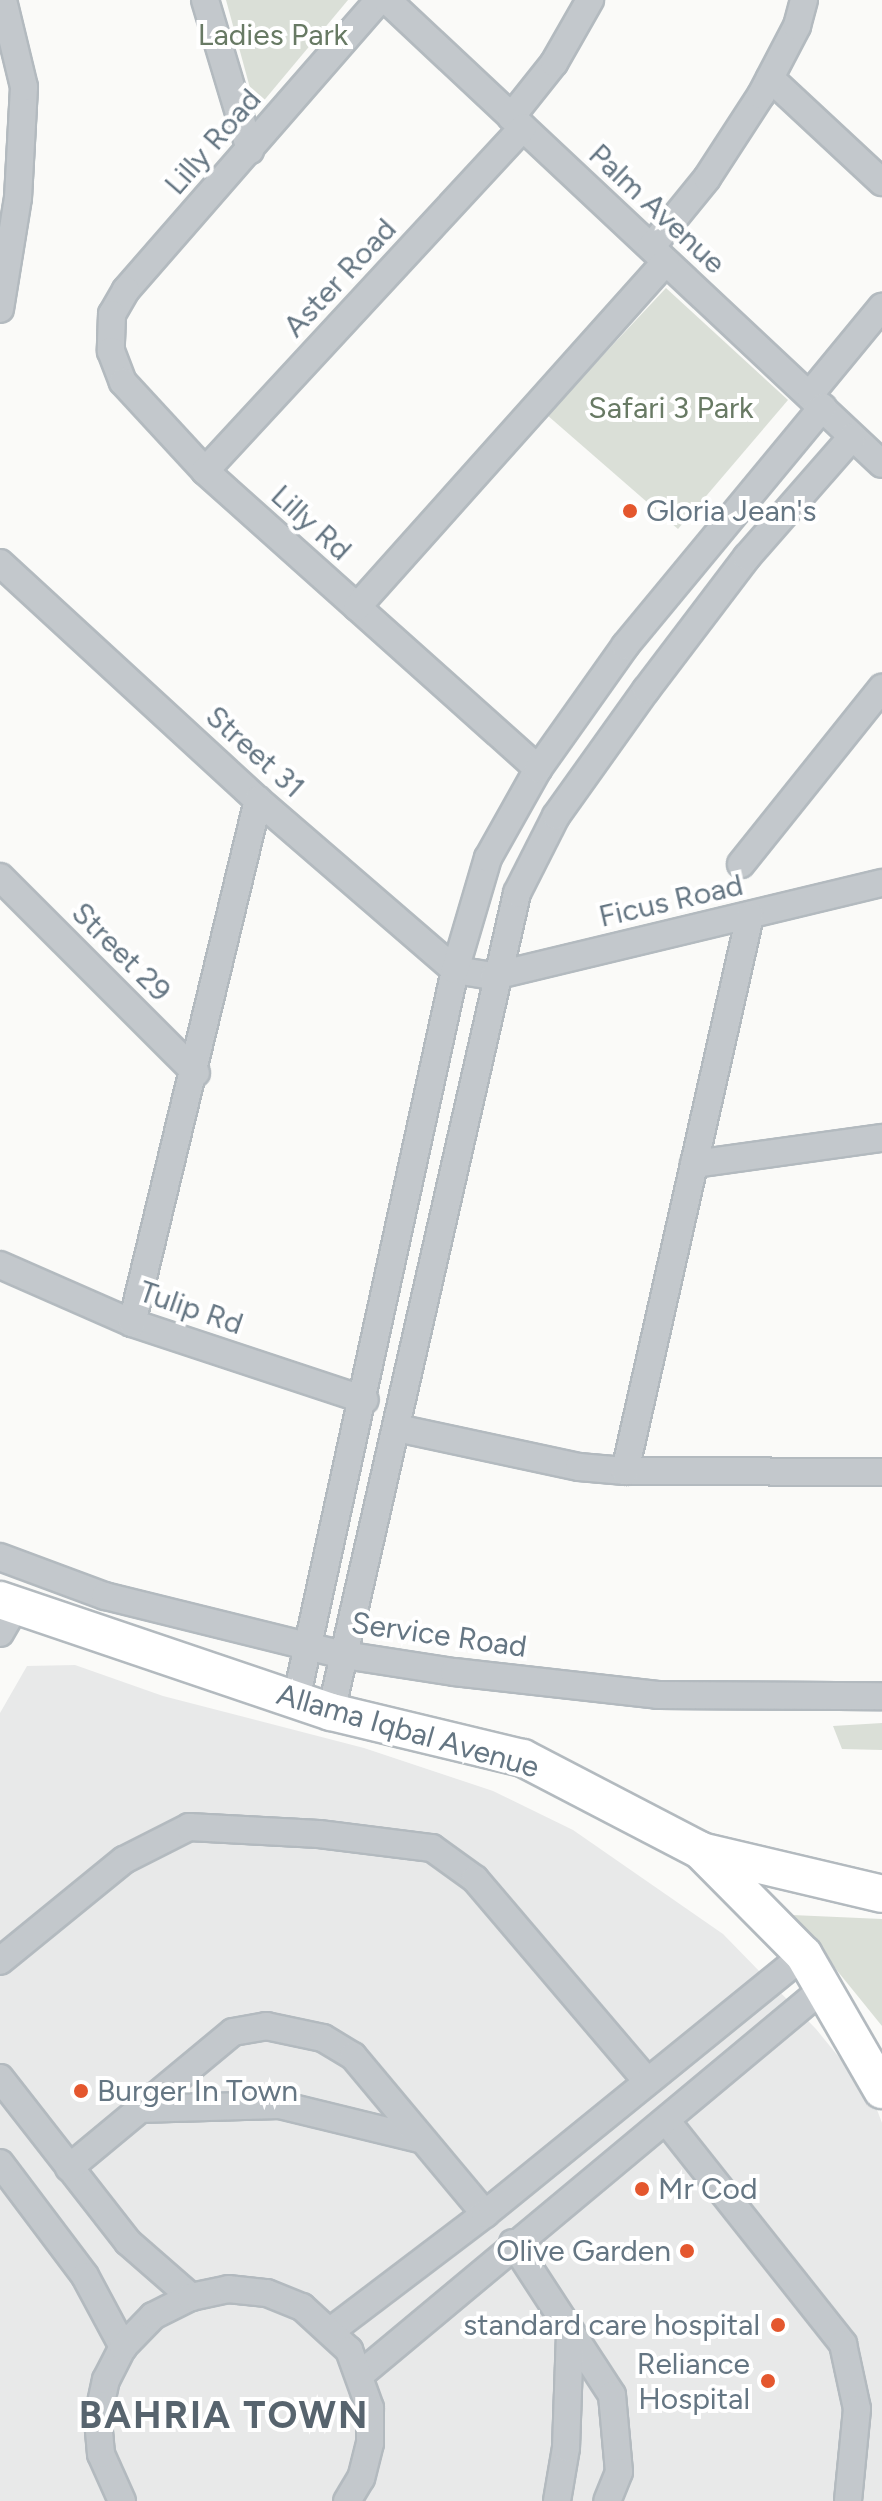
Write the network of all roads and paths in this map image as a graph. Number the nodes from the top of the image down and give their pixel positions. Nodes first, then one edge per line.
1 (3, 0) edge
2 (205, 0) edge
3 (379, 0) edge
4 (387, 0) edge
5 (590, 0) edge
6 (804, 0) edge
7 (770, 78) junction
8 (517, 122) junction
9 (250, 150) junction
10 (882, 182) edge
11 (658, 254) junction
12 (126, 290) joint
13 (882, 307) edge
14 (0, 309) edge
15 (817, 400) junction
16 (852, 437) junction
17 (882, 464) edge
18 (205, 471) junction
19 (0, 563) edge
20 (357, 607) junction
21 (882, 688) edge
22 (538, 769) junction
23 (258, 800) junction
24 (741, 864) dead end
25 (0, 877) edge
26 (882, 883) edge
27 (750, 916) junction
28 (475, 973) junction
29 (196, 1073) junction
30 (882, 1138) edge
31 (694, 1164) junction
32 (0, 1265) edge
33 (132, 1323) junction
34 (365, 1400) junction
35 (397, 1428) junction
36 (625, 1471) junction
37 (882, 1472) edge
38 (0, 1557) edge
39 (5, 1613) edge
40 (309, 1646) junction
41 (344, 1655) junction
42 (882, 1696) edge
43 (296, 1700) junction
44 (331, 1712) junction
45 (705, 1852) junction
46 (882, 1894) edge
47 (804, 1955) junction
48 (0, 1961) edge
49 (825, 1987) junction
50 (0, 2078) edge
51 (645, 2079) junction
52 (882, 2090) edge
53 (138, 2109) junction
54 (668, 2123) junction
55 (419, 2139) junction
56 (0, 2163) edge
57 (69, 2168) junction
58 (11, 2198) edge
59 (485, 2214) junction
60 (513, 2243) junction
61 (191, 2297) junction
62 (332, 2330) junction
63 (570, 2331) junction
64 (123, 2347) junction
65 (361, 2374) junction
66 (113, 2497) edge
67 (347, 2501) edge
68 (557, 2501) edge
69 (607, 2501) edge
70 (848, 2501) edge

1 - 14 street
2 - 9 street
3 - 9 street, Lilly Road
4 - 8 street, Palm Avenue
5 - 8 street, Aster Road
6 - 7 street
7 - 10 street
7 - 11 street
8 - 11 street, Palm Avenue
8 - 18 street, Aster Road
9 - 12 street, Lilly Road
11 - 15 street, Palm Avenue
11 - 20 street
12 - 18 street, Lilly Rd
13 - 15 street
15 - 16 street, Palm Avenue
15 - 22 street
16 - 17 street, Palm Avenue
16 - 28 street
18 - 20 street, Lilly Rd
19 - 23 street, Street 31
20 - 22 street, Lilly Rd
21 - 24 street
22 - 28 street
23 - 28 street, Street 31
23 - 29 street
25 - 29 street, Street 29
26 - 27 street, Ficus Road
27 - 28 street, Ficus Road
27 - 31 street
28 - 34 street
28 - 35 street
29 - 33 street
30 - 31 street
31 - 36 street
32 - 33 street, Tulip Rd
33 - 34 street, Tulip Rd
34 - 40 street
35 - 36 street
35 - 41 street
36 - 37 street
38 - 40 street, Service Road
39 - 43 main road, Allama Iqbal Avenue
40 - 41 street, Service Road
40 - 43 street
41 - 42 street, Service Road
41 - 44 street
43 - 44 main road, Allama Iqbal Avenue
44 - 45 main road, Allama Iqbal Avenue
45 - 46 main road
45 - 47 main road, Allama Iqbal Avenue
47 - 49 main road, Allama Iqbal Avenue
47 - 51 street
48 - 51 street
49 - 52 main road, Allama Iqbal Avenue
49 - 54 street
50 - 57 street
51 - 59 street
53 - 55 street
53 - 55 street
53 - 57 street
54 - 60 street
54 - 70 street
55 - 59 street
56 - 58 street
57 - 61 street
58 - 64 street
59 - 62 street
60 - 63 street
60 - 65 street
61 - 62 street
61 - 64 street
62 - 65 street
63 - 68 street
63 - 69 street
64 - 66 street
65 - 67 street

